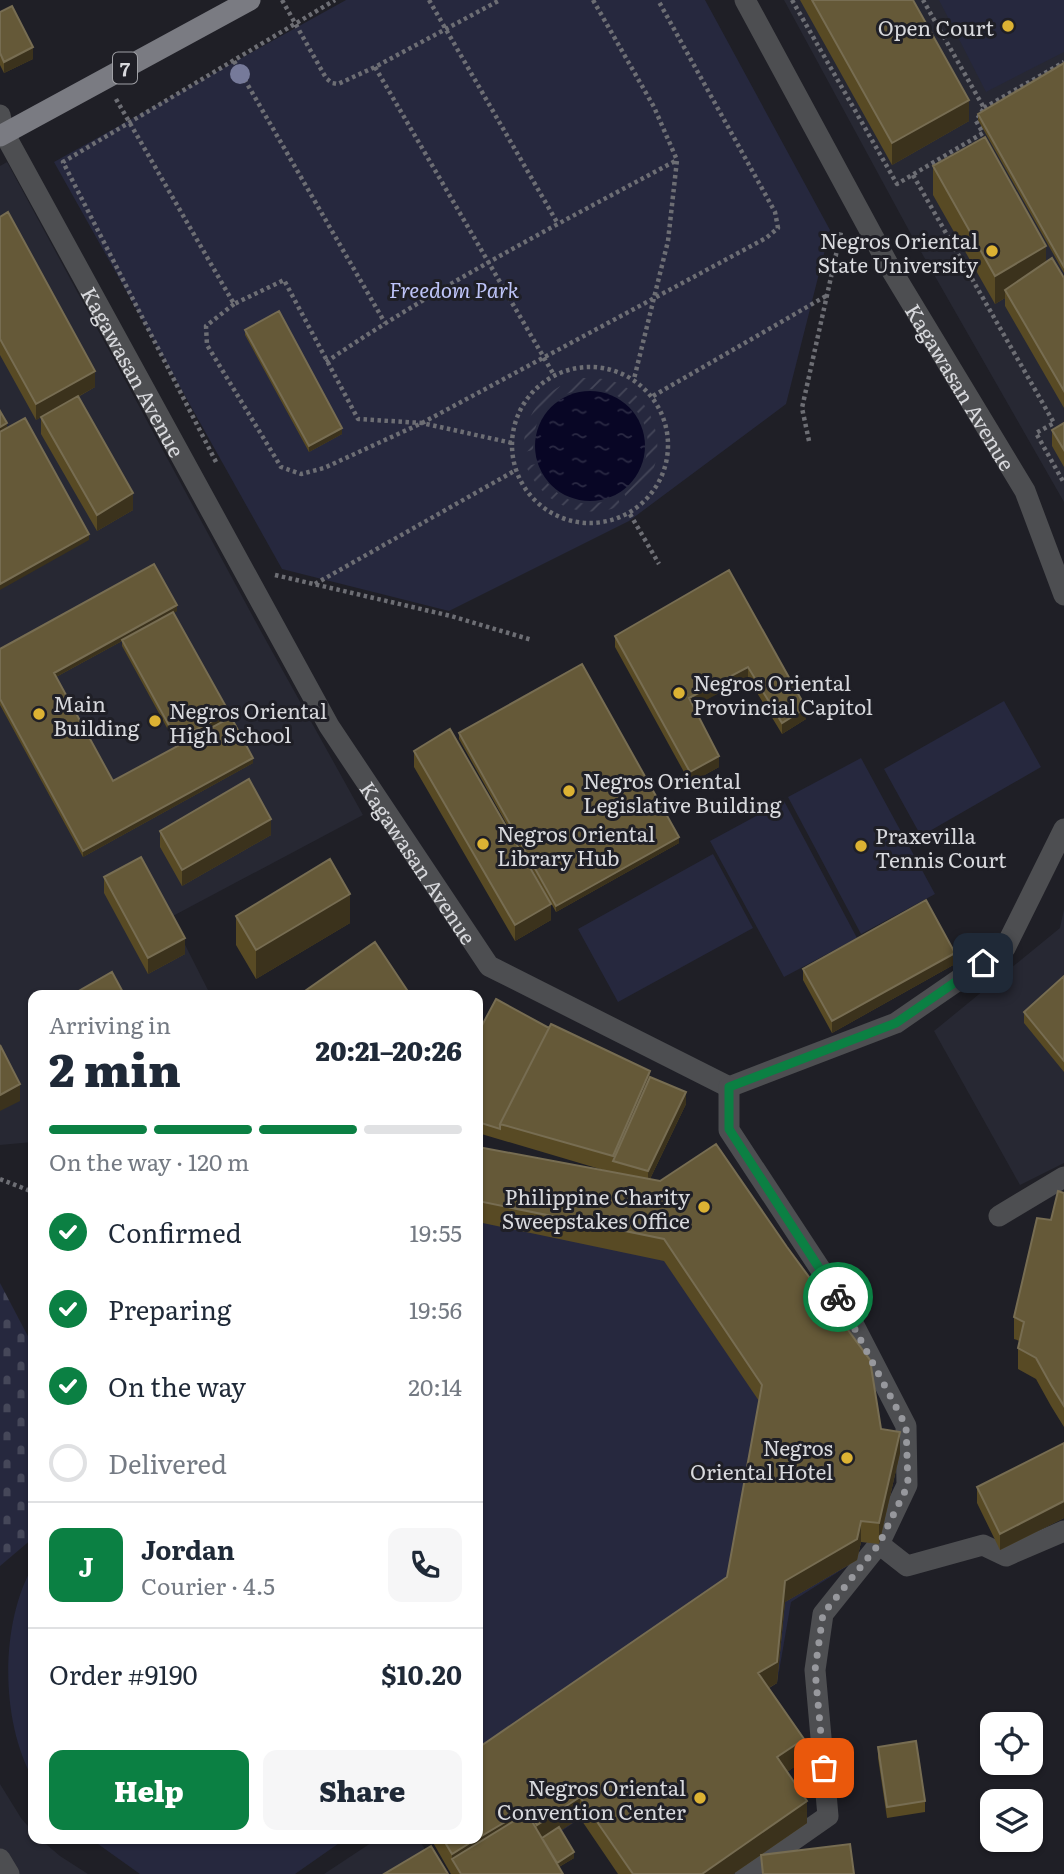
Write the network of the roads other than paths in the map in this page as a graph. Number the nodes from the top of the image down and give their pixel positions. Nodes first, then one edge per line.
1 (250, 0) edge
2 (745, 0) edge
3 (1, 128) edge
4 (1064, 595) edge
5 (1064, 829) edge
6 (729, 1087) junction
7 (1064, 1177) edge
8 (999, 1216) dead end
9 (1064, 1531) edge
10 (879, 1544) junction
11 (0, 1860) edge
12 (9, 1874) edge
13 (746, 1874) edge

1 - 3 main road, 7
2 - 4 street, Kagawasan Avenue
3 - 6 street, Kagawasan Avenue
5 - 6 street
6 - 10 street
7 - 8 street
9 - 10 street
10 - 13 street
11 - 12 street

